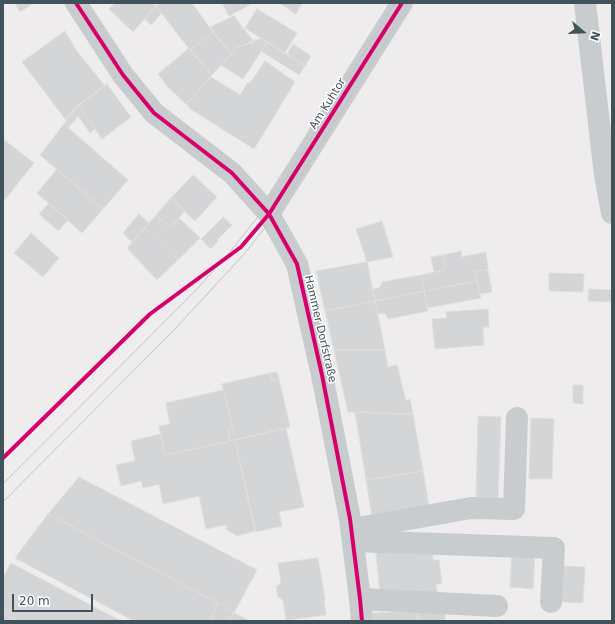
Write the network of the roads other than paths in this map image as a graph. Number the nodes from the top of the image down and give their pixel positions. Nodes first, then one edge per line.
1 (76, 3) edge
2 (402, 3) edge
3 (585, 3) edge
4 (612, 213) edge
5 (269, 214) junction
6 (517, 418) dead end
7 (352, 535) junction
8 (360, 599) junction
9 (551, 602) dead end
10 (497, 606) dead end
11 (362, 621) edge

1 - 5 street, Hammer Dorfstraße
2 - 5 street, Am Kuhtor
3 - 4 street
5 - 7 street, Hammer Dorfstraße
6 - 7 street
7 - 8 street, Hammer Dorfstraße
7 - 9 street
8 - 10 street
8 - 11 street, Hammer Dorfstraße

